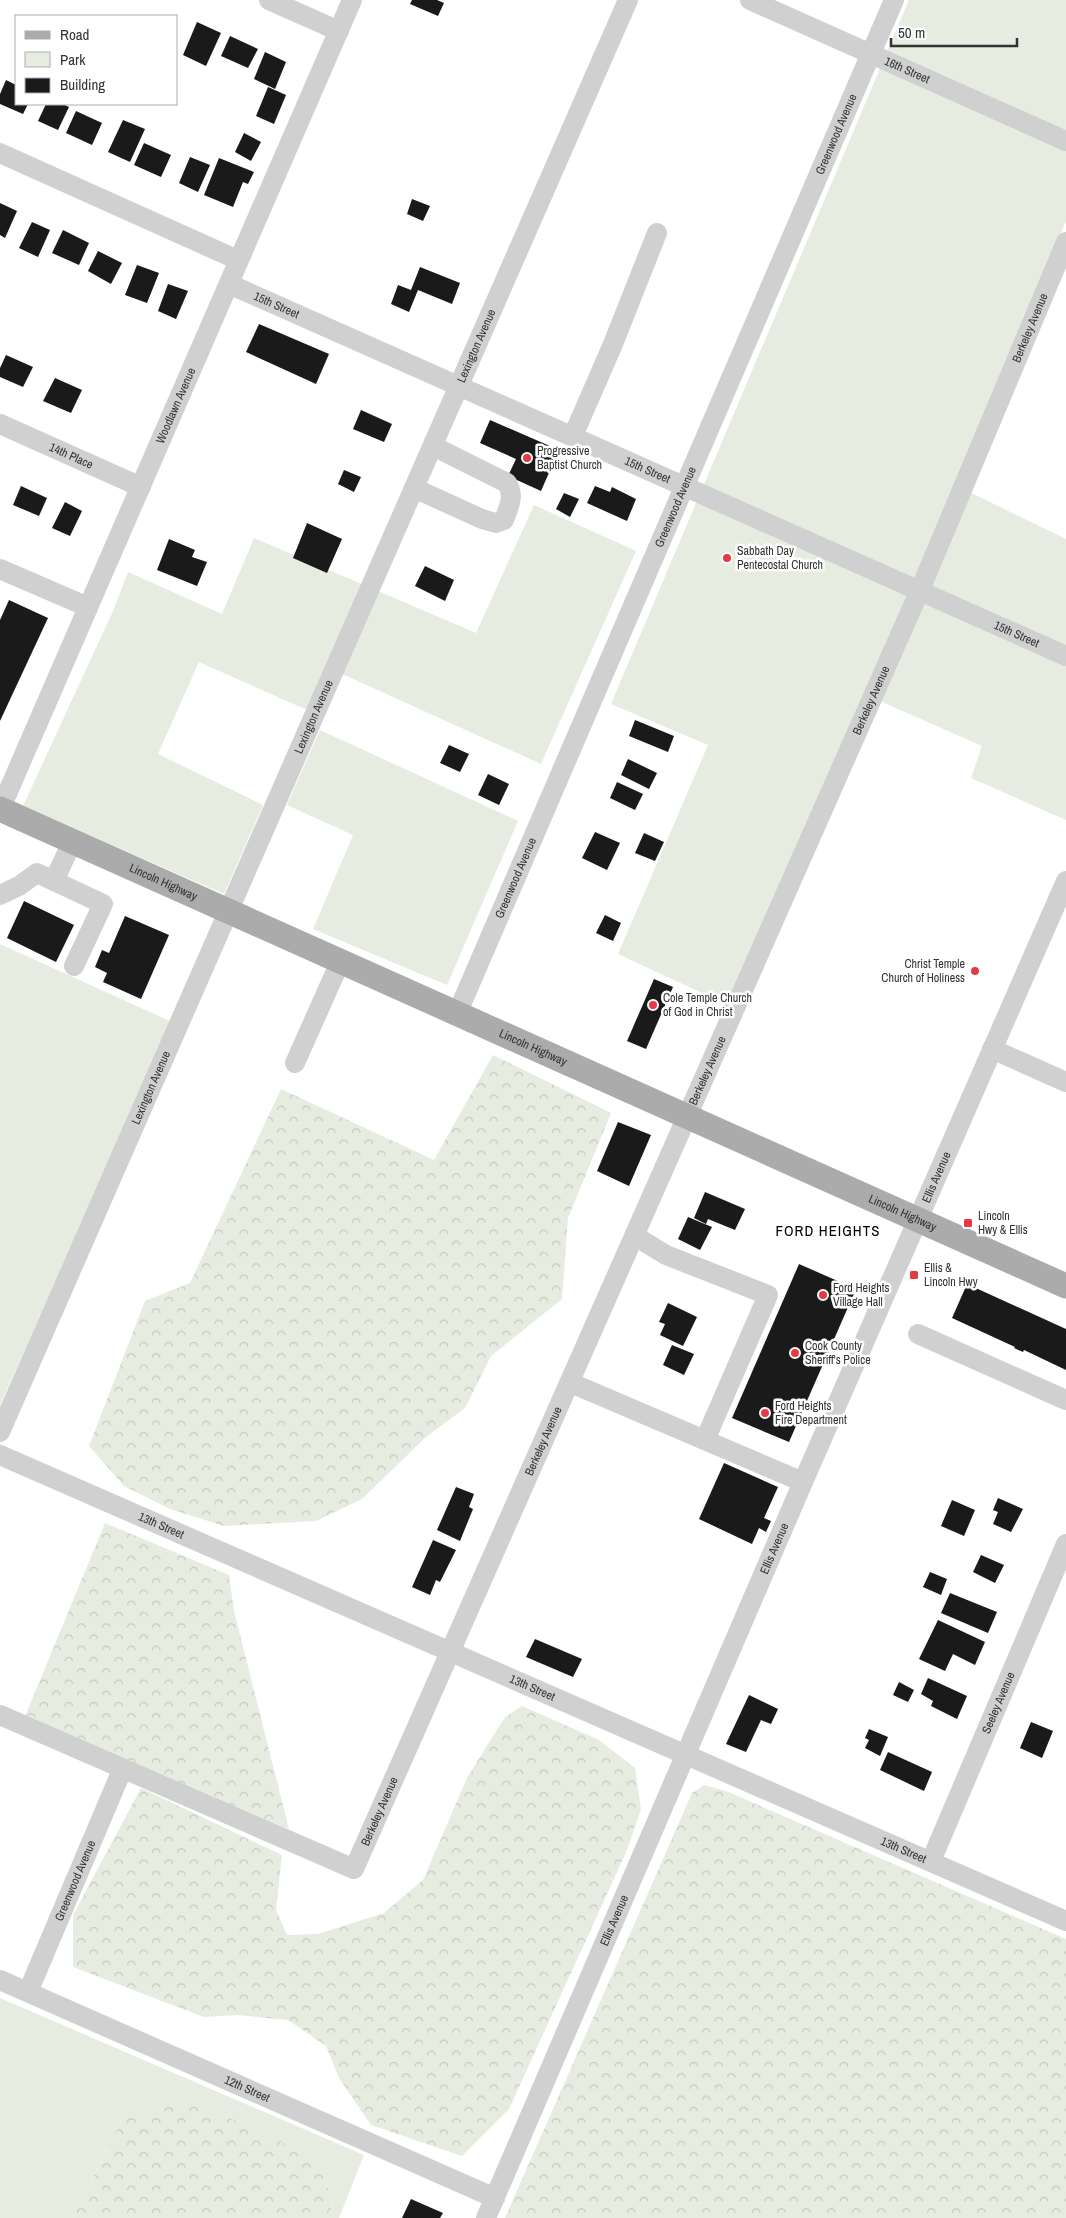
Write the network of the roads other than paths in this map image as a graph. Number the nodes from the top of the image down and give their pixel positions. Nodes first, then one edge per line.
1 (268, 0) edge
2 (352, 0) edge
3 (628, 0) edge
4 (750, 0) edge
5 (894, 0) edge
6 (338, 31) junction
7 (871, 54) junction
8 (1066, 141) edge
9 (0, 153) edge
10 (657, 233) dead end
11 (1066, 242) edge
12 (238, 260) junction
13 (229, 284) junction
14 (459, 386) junction
15 (0, 424) edge
16 (573, 436) junction
17 (433, 446) junction
18 (685, 485) junction
19 (141, 487) junction
20 (414, 488) junction
21 (0, 569) edge
22 (920, 590) junction
23 (88, 607) junction
24 (1066, 656) edge
25 (0, 810) edge
26 (72, 842) junction
27 (54, 882) junction
28 (1065, 887) edge
29 (0, 895) edge
30 (228, 912) junction
31 (340, 962) junction
32 (74, 966) dead end
33 (457, 1014) junction
34 (992, 1049) junction
35 (295, 1063) dead end
36 (1066, 1082) edge
37 (688, 1117) junction
38 (917, 1219) junction
39 (636, 1236) junction
40 (1066, 1286) edge
41 (918, 1334) dead end
42 (571, 1383) junction
43 (1066, 1400) edge
44 (0, 1432) edge
45 (705, 1440) junction
46 (0, 1455) edge
47 (803, 1482) junction
48 (1066, 1544) edge
49 (452, 1652) junction
50 (0, 1715) edge
51 (687, 1755) junction
52 (122, 1770) junction
53 (930, 1861) junction
54 (1066, 1921) edge
55 (0, 1980) edge
56 (28, 1992) junction
57 (495, 2198) junction
58 (486, 2218) edge

1 - 6 street
2 - 6 street, Woodlawn Avenue
3 - 14 street, Lexington Avenue
4 - 7 street, 16th Street
5 - 7 street, Greenwood Avenue
6 - 12 street, Woodlawn Avenue
7 - 8 street, 16th Street
7 - 18 street, Greenwood Avenue
9 - 12 street
10 - 16 street
11 - 22 street, Berkeley Avenue
12 - 13 street, Woodlawn Avenue
13 - 14 street, 15th Street
13 - 19 street, Woodlawn Avenue
14 - 16 street, 15th Street
14 - 17 street, Lexington Avenue
15 - 19 street, 14th Place
16 - 18 street, 15th Street
17 - 20 street, Lexington Avenue
17 - 20 street
18 - 22 street, 15th Street
18 - 33 street, Greenwood Avenue
19 - 23 street, Woodlawn Avenue
20 - 30 street, Lexington Avenue
21 - 23 street
22 - 24 street, 15th Street
22 - 37 street, Berkeley Avenue
23 - 25 street, Woodlawn Avenue
25 - 26 main road, Lincoln Highway
26 - 27 street
26 - 30 main road, Lincoln Highway
27 - 29 street
27 - 32 street
28 - 34 street, Ellis Avenue
30 - 31 main road, Lincoln Highway
30 - 44 street, Lexington Avenue
31 - 33 main road, Lincoln Highway
31 - 35 street
33 - 37 main road, Lincoln Highway
34 - 36 street
34 - 38 street, Ellis Avenue
37 - 38 main road, Lincoln Highway
37 - 39 street, Berkeley Avenue
38 - 40 main road, Lincoln Highway
38 - 47 street, Ellis Avenue
39 - 42 street, Berkeley Avenue
39 - 45 street
41 - 43 street
42 - 45 street
42 - 49 street, Berkeley Avenue
45 - 47 street
46 - 49 street, 13th Street
47 - 51 street, Ellis Avenue
48 - 53 street, Seeley Avenue
49 - 51 street, 13th Street
49 - 52 street, Berkeley Avenue
50 - 52 street
51 - 53 street, 13th Street
51 - 57 street, Ellis Avenue
52 - 56 street, Greenwood Avenue
53 - 54 street, 13th Street
55 - 56 street, 12th Street
56 - 57 street, 12th Street
57 - 58 street, Ellis Avenue

